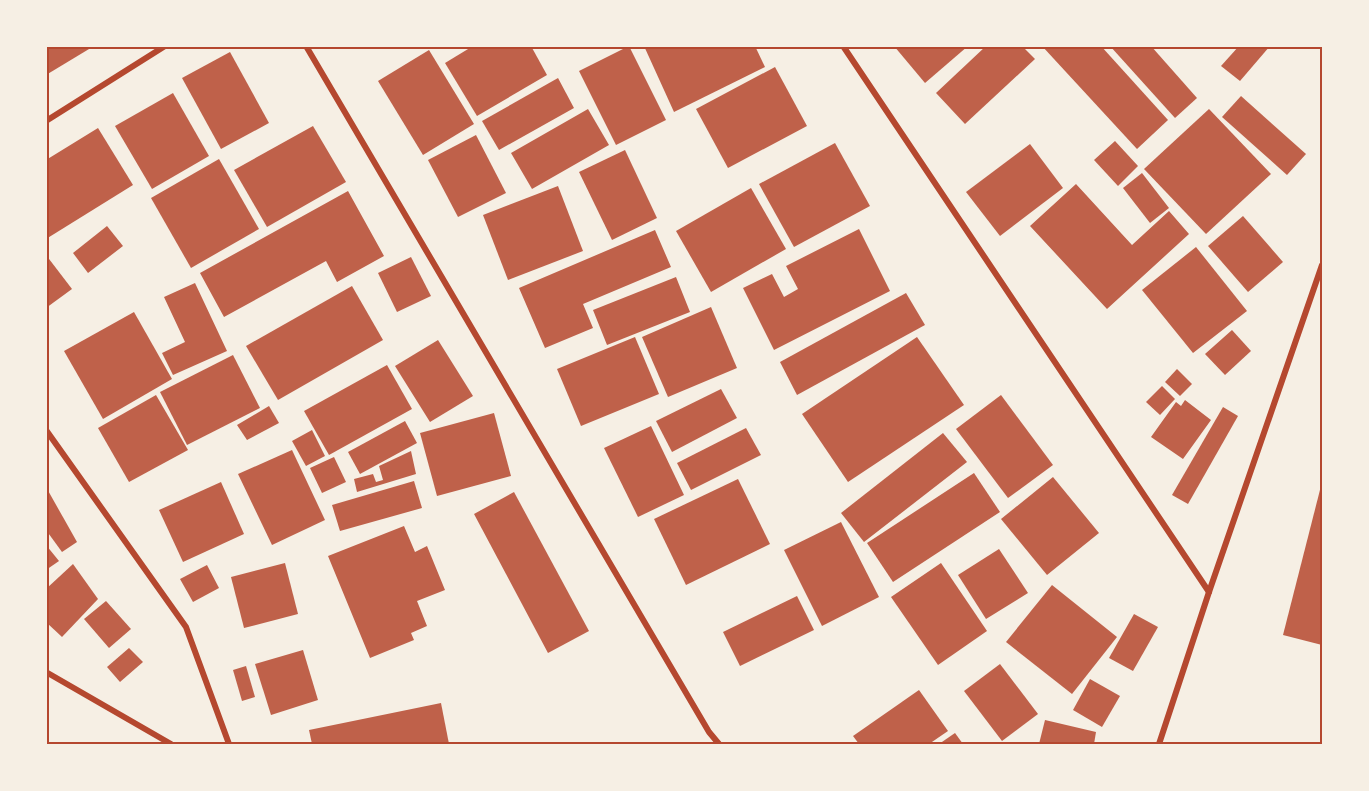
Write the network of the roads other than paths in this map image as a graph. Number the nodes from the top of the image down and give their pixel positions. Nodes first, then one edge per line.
1 (165, 46) edge
2 (306, 46) edge
3 (843, 46) edge
4 (46, 121) edge
5 (1323, 265) edge
6 (46, 430) edge
7 (1209, 592) junction
8 (46, 672) edge
9 (171, 744) edge
10 (229, 744) edge
11 (719, 744) edge
12 (1159, 744) edge

1 - 4 street
2 - 11 street
3 - 7 street
5 - 7 street
6 - 10 street
7 - 12 street
8 - 9 street

